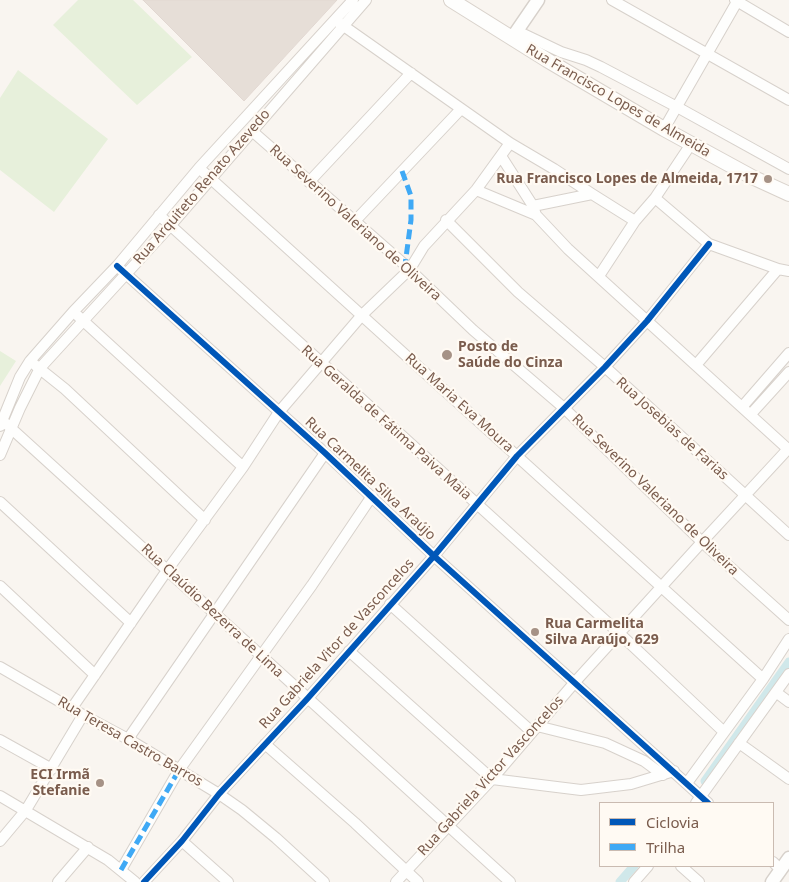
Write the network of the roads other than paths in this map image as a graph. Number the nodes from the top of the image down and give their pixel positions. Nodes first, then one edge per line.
1 (353, 0) edge
2 (366, 0) edge
3 (452, 0) edge
4 (538, 0) edge
5 (612, 0) edge
6 (737, 0) edge
7 (339, 22) junction
8 (789, 32) edge
9 (515, 35) junction
10 (706, 54) junction
11 (411, 73) junction
12 (789, 100) edge
13 (677, 107) junction
14 (461, 109) junction
15 (664, 129) junction
16 (252, 130) junction
17 (510, 143) junction
18 (691, 144) junction
19 (501, 156) junction
20 (199, 168) junction
21 (789, 169) edge
22 (210, 178) junction
23 (309, 182) junction
24 (476, 190) junction
25 (592, 194) junction
26 (789, 194) edge
27 (655, 198) junction
28 (534, 210) junction
29 (160, 215) junction
30 (446, 220) junction
31 (355, 221) junction
32 (635, 221) junction
33 (170, 226) junction
34 (708, 244) junction
35 (117, 266) junction
36 (410, 269) junction
37 (778, 269) junction
38 (789, 271) edge
39 (125, 274) junction
40 (599, 276) junction
41 (73, 312) junction
42 (362, 316) junction
43 (83, 320) junction
44 (647, 321) junction
45 (787, 359) edge
46 (30, 361) junction
47 (321, 363) junction
48 (696, 365) junction
49 (605, 367) junction
50 (40, 368) junction
51 (789, 372) edge
52 (742, 407) junction
53 (564, 408) junction
54 (279, 412) junction
55 (750, 414) junction
56 (1, 424) edge
57 (13, 428) junction
58 (789, 449) edge
59 (325, 453) junction
60 (0, 456) edge
61 (517, 456) junction
62 (243, 467) junction
63 (745, 495) junction
64 (372, 496) junction
65 (0, 502) edge
66 (476, 505) junction
67 (205, 520) junction
68 (789, 535) edge
69 (702, 542) junction
70 (434, 556) junction
71 (168, 570) junction
72 (0, 586) edge
73 (662, 588) junction
74 (390, 604) junction
75 (216, 613) junction
76 (789, 620) edge
77 (131, 623) junction
78 (619, 633) junction
79 (789, 639) edge
80 (349, 651) junction
81 (261, 655) junction
82 (0, 667) edge
83 (95, 674) junction
84 (789, 674) edge
85 (764, 679) junction
86 (575, 682) junction
87 (776, 693) junction
88 (308, 698) junction
89 (789, 702) edge
90 (72, 708) junction
91 (83, 715) junction
92 (534, 729) junction
93 (724, 732) junction
94 (128, 739) junction
95 (0, 740) edge
96 (739, 743) junction
97 (266, 744) junction
98 (52, 769) junction
99 (178, 770) junction
100 (674, 771) junction
101 (663, 775) junction
102 (492, 779) junction
103 (789, 779) edge
104 (687, 783) junction
105 (219, 794) junction
106 (0, 796) edge
107 (702, 801) edge
108 (26, 810) junction
109 (448, 826) junction
110 (0, 841) edge
111 (182, 841) junction
112 (88, 847) junction
113 (789, 858) edge
114 (776, 866) edge
115 (647, 867) edge
116 (682, 867) edge
117 (121, 870) junction
118 (406, 871) junction
119 (58, 882) edge
120 (134, 882) edge
121 (144, 882) edge
122 (228, 882) edge
123 (324, 882) edge
124 (396, 882) edge
125 (418, 882) edge
126 (510, 882) edge
127 (634, 882) edge
128 (699, 882) edge
129 (772, 882) edge

1 - 7 street, Rua Arquiteto Renato Azevedo
2 - 7 street, Rua Arquiteto Renato Azevedo
3 - 9 main road, Rua Francisco Lopes de Almeida
4 - 9 street
5 - 10 street
6 - 8 street
6 - 10 street
7 - 11 street
7 - 16 street, Rua Arquiteto Renato Azevedo
7 - 20 street, Rua Arquiteto Renato Azevedo
9 - 13 street
9 - 15 main road, Rua Francisco Lopes de Almeida
10 - 12 street
10 - 13 street
11 - 14 street
11 - 23 street
13 - 15 street
13 - 21 street
14 - 17 street
14 - 31 street
15 - 18 main road, Rua Francisco Lopes de Almeida
16 - 22 street, Rua Arquiteto Renato Azevedo
16 - 23 street, Rua Severino Valeriano de Oliveira
17 - 19 street
17 - 25 street
18 - 26 main road, Rua Francisco Lopes de Almeida
18 - 27 street
19 - 24 street
19 - 28 street
20 - 22 street, Rua Maria Eva Moura
20 - 29 street, Rua Arquiteto Renato Azevedo
22 - 33 street, Rua Arquiteto Renato Azevedo
22 - 42 street, Rua Maria Eva Moura
23 - 31 street, Rua Severino Valeriano de Oliveira
24 - 28 street
24 - 30 street
25 - 28 street
25 - 32 street
27 - 32 street
27 - 34 street
28 - 40 street
29 - 33 street, Rua Geralda de Fátima Paiva Maia
29 - 35 street, Rua Arquiteto Renato Azevedo
30 - 36 street
30 - 49 street, Rua Josebias de Farias
31 - 36 street, Rua Severino Valeriano de Oliveira
32 - 40 street
33 - 39 street, Rua Arquiteto Renato Azevedo
33 - 47 street, Rua Geralda de Fátima Paiva Maia
34 - 37 street
34 - 44 street, Rua Gabriela Vitor de Vasconcelos
35 - 39 street, Rua Carmelita Silva Araújo
35 - 41 street, Rua Arquiteto Renato Azevedo
36 - 42 street
36 - 53 street, Rua Severino Valeriano de Oliveira
37 - 38 street
37 - 48 street
39 - 43 street, Rua Arquiteto Renato Azevedo
39 - 54 street, Rua Carmelita Silva Araújo
40 - 44 street
41 - 43 street
41 - 46 street, Rua Arquiteto Renato Azevedo
42 - 47 street
42 - 61 street, Rua Maria Eva Moura
43 - 50 street, Rua Arquiteto Renato Azevedo
43 - 62 street
44 - 48 street
44 - 49 street, Rua Gabriela Vitor de Vasconcelos
45 - 52 street
46 - 50 street
46 - 56 street, Rua Arquiteto Renato Azevedo
47 - 54 street
47 - 66 street, Rua Geralda de Fátima Paiva Maia
48 - 52 street
49 - 53 street, Rua Gabriela Vitor de Vasconcelos
49 - 63 street, Rua Josebias de Farias
50 - 57 street, Rua Arquiteto Renato Azevedo
50 - 67 street
51 - 55 street
52 - 55 street
53 - 61 street, Rua Gabriela Vitor de Vasconcelos
53 - 69 street, Rua Severino Valeriano de Oliveira
54 - 59 street, Rua Carmelita Silva Araújo
54 - 62 street
55 - 58 street
56 - 57 street, Rua Claúdio Bezerra de Lima
57 - 60 street, Rua Arquiteto Renato Azevedo
57 - 71 street, Rua Claúdio Bezerra de Lima
58 - 63 street, Rua Gabriela Victor Vasconcelos
59 - 64 street, Rua Carmelita Silva Araújo
59 - 75 street
61 - 66 street, Rua Gabriela Vitor de Vasconcelos
61 - 73 street, Rua Maria Eva Moura
62 - 67 street
63 - 68 street, Rua Josebias de Farias
63 - 69 street, Rua Gabriela Victor Vasconcelos
64 - 70 street, Rua Carmelita Silva Araújo
64 - 81 street
65 - 77 street
66 - 70 street, Rua Gabriela Vitor de Vasconcelos
66 - 78 street, Rua Geralda de Fátima Paiva Maia
67 - 71 street
69 - 73 street, Rua Gabriela Victor Vasconcelos
69 - 76 street, Rua Severino Valeriano de Oliveira
70 - 74 street, Rua Gabriela Vitor de Vasconcelos
70 - 86 street, Rua Carmelita Silva Araújo
71 - 75 street, Rua Claúdio Bezerra de Lima
71 - 77 street
72 - 83 street
73 - 78 street, Rua Gabriela Victor Vasconcelos
73 - 85 street, Rua Maria Eva Moura
74 - 80 street, Rua Gabriela Vitor de Vasconcelos
74 - 92 street
75 - 81 street, Rua Claúdio Bezerra de Lima
75 - 94 street
77 - 83 street
78 - 86 street, Rua Gabriela Victor Vasconcelos
78 - 93 street, Rua Geralda de Fátima Paiva Maia
79 - 85 street
80 - 88 street, Rua Gabriela Vitor de Vasconcelos
80 - 102 street
81 - 88 street, Rua Claúdio Bezerra de Lima
81 - 99 street
82 - 90 street, Rua Teresa Castro Barros
83 - 90 street
84 - 87 street
85 - 93 street
86 - 92 street, Rua Gabriela Victor Vasconcelos
86 - 100 street, Rua Carmelita Silva Araújo
87 - 89 street
87 - 96 street
88 - 97 street, Rua Gabriela Vitor de Vasconcelos
88 - 109 street, Rua Claúdio Bezerra de Lima
90 - 91 street, Rua Teresa Castro Barros
91 - 94 street, Rua Teresa Castro Barros
91 - 98 street
92 - 101 street
92 - 102 street, Rua Gabriela Victor Vasconcelos
93 - 104 street
94 - 99 street, Rua Teresa Castro Barros
95 - 98 street
96 - 103 street
96 - 107 street
97 - 105 street, Rua Gabriela Vitor de Vasconcelos
97 - 118 street
98 - 108 street
99 - 105 street, Rua Teresa Castro Barros
99 - 117 street
100 - 101 street
100 - 104 street, Rua Carmelita Silva Araújo
101 - 102 street
102 - 109 street, Rua Gabriela Victor Vasconcelos
104 - 107 street, Rua Carmelita Silva Araújo
105 - 111 street, Rua Gabriela Vitor de Vasconcelos
105 - 123 street, Rua Teresa Castro Barros
106 - 108 street
108 - 110 street
108 - 112 street
109 - 118 street, Rua Gabriela Victor Vasconcelos
109 - 126 street, Rua Claúdio Bezerra de Lima
111 - 121 street, Rua Gabriela Vitor de Vasconcelos
111 - 122 street
112 - 117 street
112 - 119 street
113 - 114 street
114 - 129 street
115 - 127 street
116 - 128 street
117 - 120 street
118 - 124 street, Rua Gabriela Victor Vasconcelos
118 - 125 street

